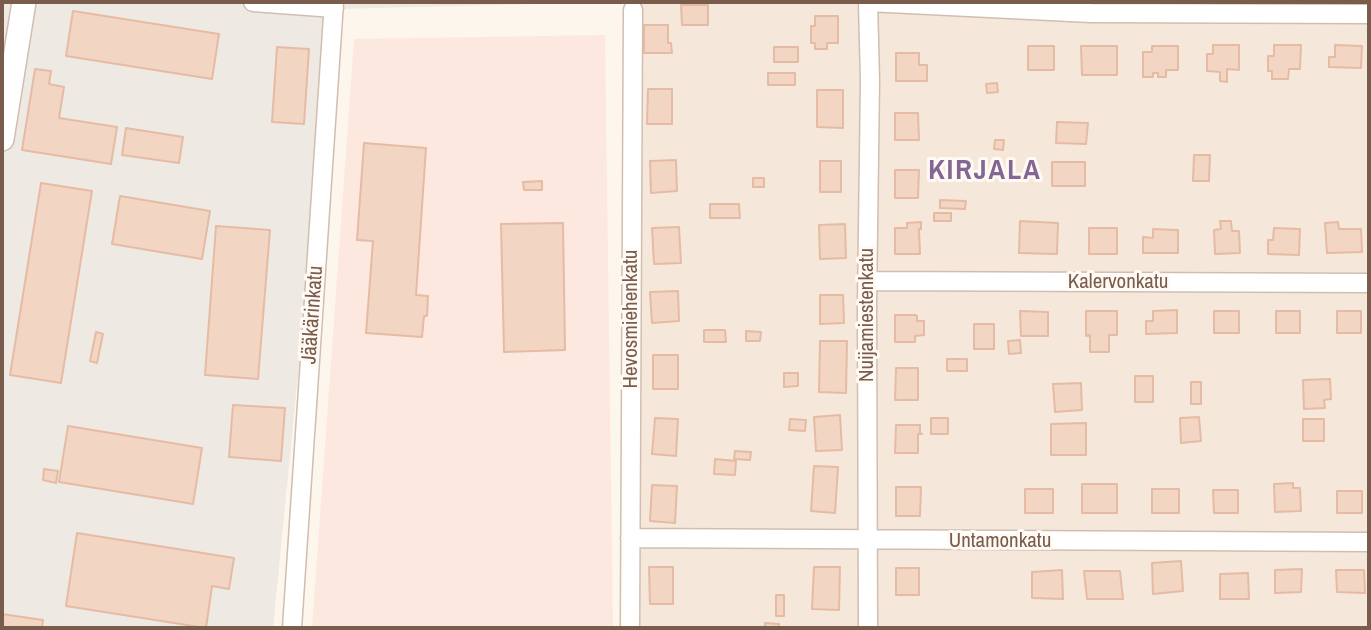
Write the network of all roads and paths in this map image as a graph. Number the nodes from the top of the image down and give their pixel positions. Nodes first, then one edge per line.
1 (24, 2) edge
2 (253, 2) edge
3 (868, 2) edge
4 (334, 5) edge
5 (1091, 7) edge
6 (1329, 8) edge
7 (633, 10) dead end
8 (1369, 14) edge
9 (2, 139) edge
10 (867, 281) junction
11 (1369, 283) edge
12 (630, 538) junction
13 (868, 540) junction
14 (1369, 542) edge
15 (292, 628) edge
16 (630, 628) edge
17 (868, 628) edge

1 - 9 street
2 - 4 street
3 - 5 street
3 - 10 street, Nuijamiestenkatu
4 - 15 street, Jääkärinkatu
5 - 6 street
6 - 8 street
7 - 12 street, Hevosmiehenkatu
10 - 11 street, Kalervonkatu
10 - 13 street, Nuijamiestenkatu
12 - 13 street, Untamonkatu
12 - 16 street, Hevosmiehenkatu
13 - 14 street, Untamonkatu
13 - 17 street, Nuijamiestenkatu

